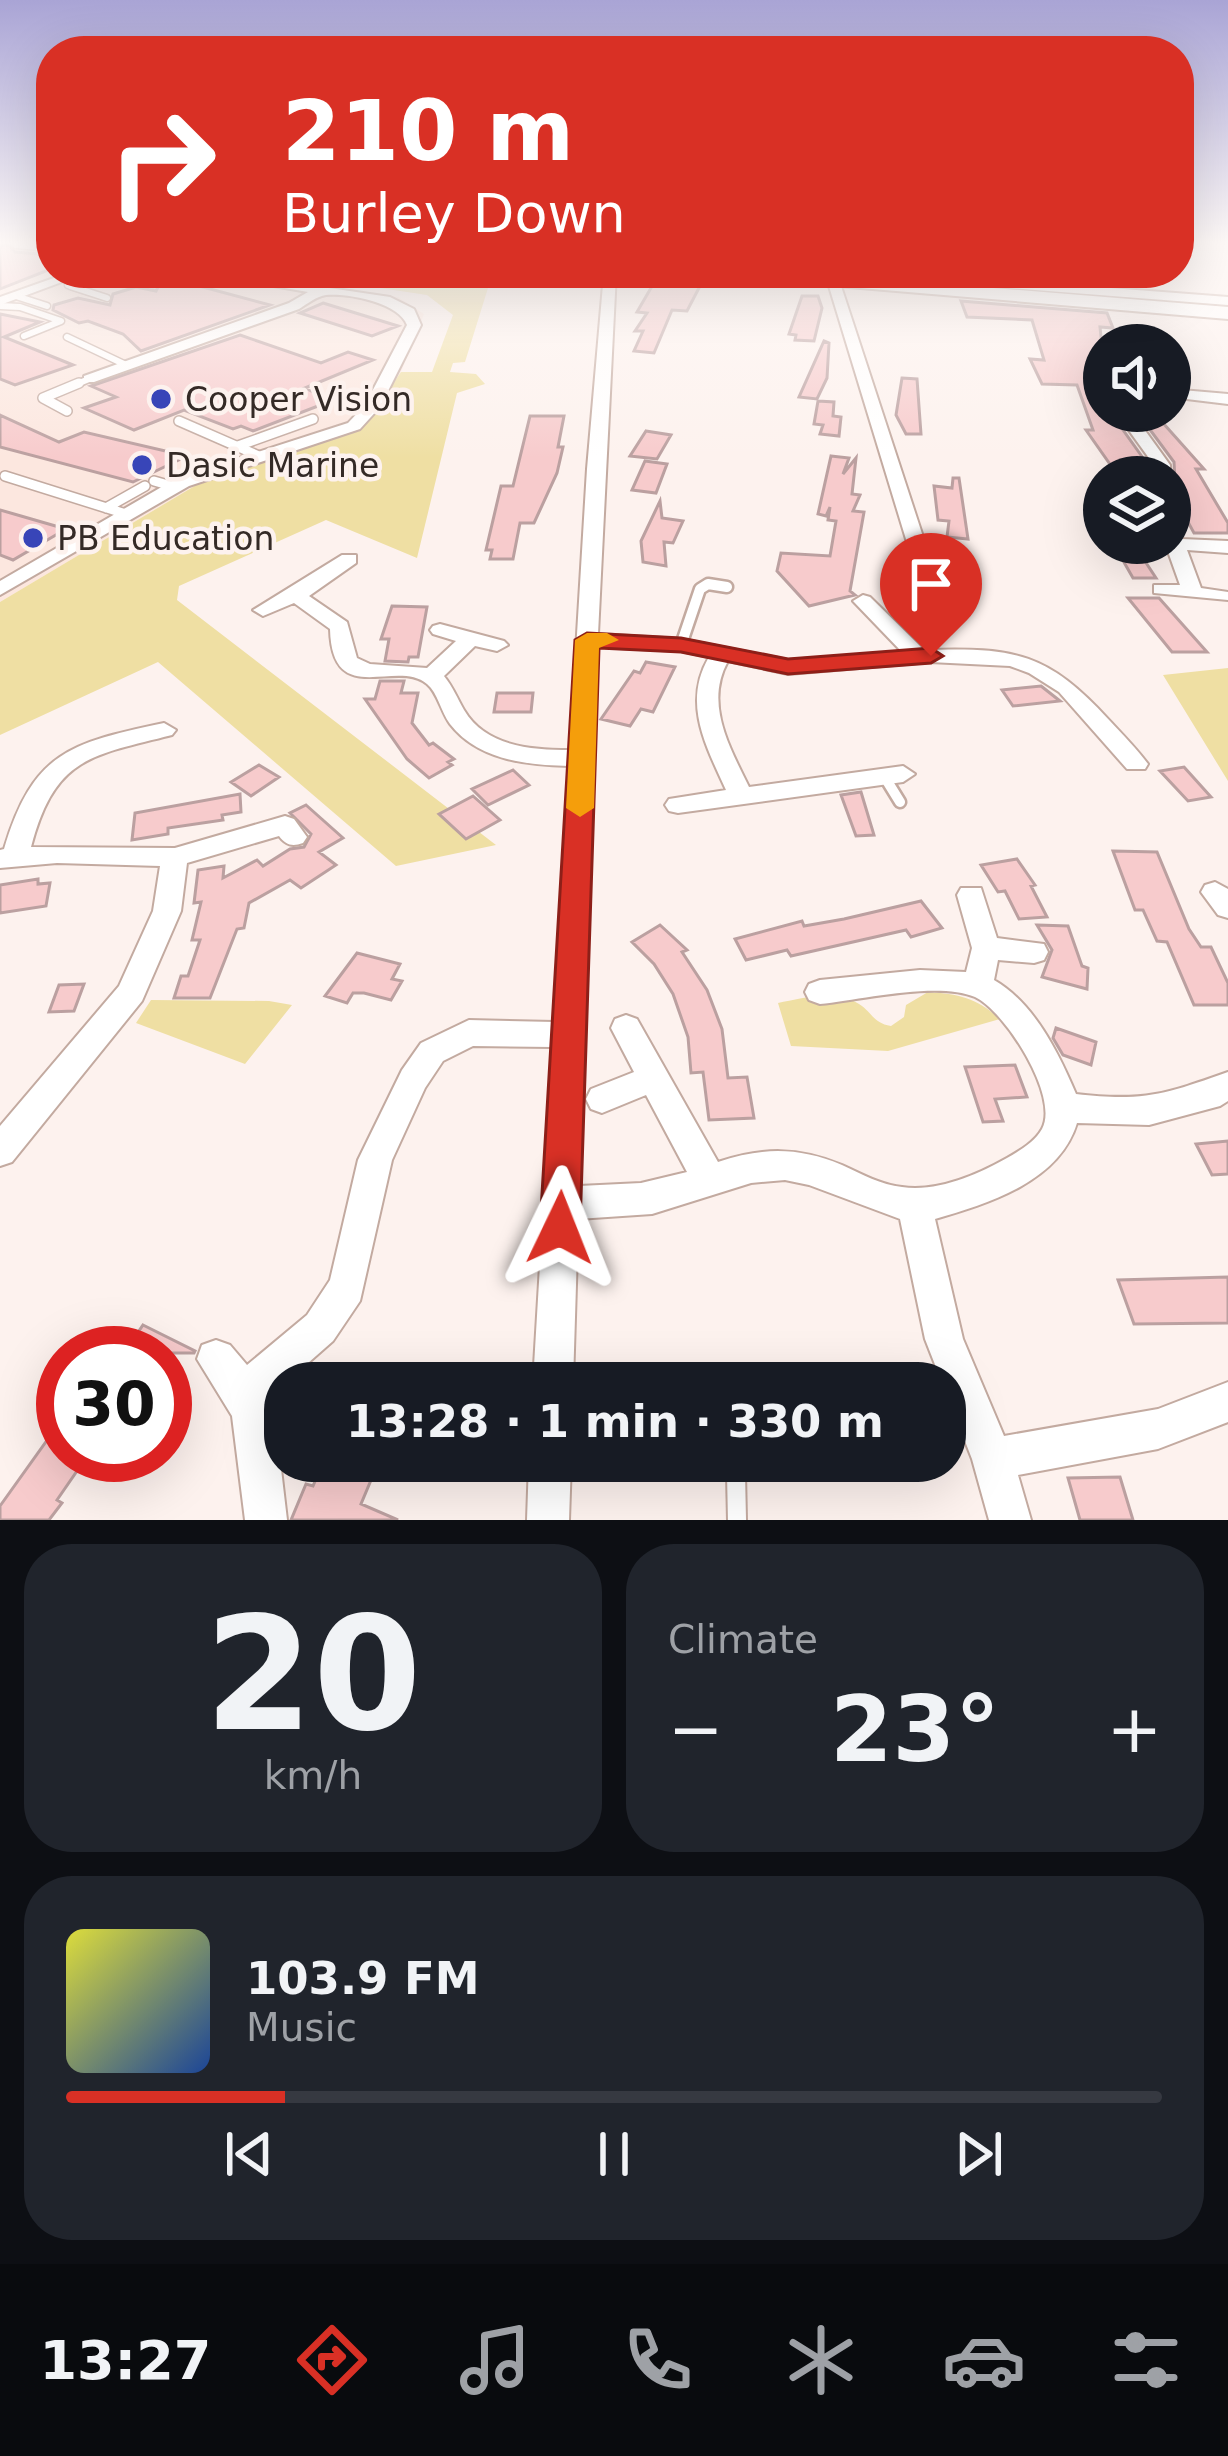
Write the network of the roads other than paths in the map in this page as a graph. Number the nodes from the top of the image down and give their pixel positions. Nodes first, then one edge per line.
1 (46, 316) edge
2 (265, 316) edge
3 (411, 316) edge
4 (607, 316) edge
5 (844, 316) edge
6 (24, 336) dead end
7 (67, 337) dead end
8 (126, 365) junction
9 (89, 379) joint
10 (1191, 395) edge
11 (1228, 399) edge
12 (67, 411) dead end
13 (314, 419) dead end
14 (179, 421) dead end
15 (237, 446) junction
16 (260, 456) junction
17 (5, 476) dead end
18 (175, 487) junction
19 (106, 508) junction
20 (126, 514) junction
21 (1191, 541) edge
22 (1228, 547) edge
23 (918, 549) dead end
24 (349, 559) dead end
25 (1182, 564) edge
26 (727, 586) dead end
27 (0, 589) edge
28 (1161, 589) dead end
29 (1193, 593) junction
30 (295, 595) junction
31 (1225, 597) edge
32 (863, 601) dead end
33 (263, 610) dead end
34 (440, 629) dead end
35 (469, 640) junction
36 (587, 640) junction
37 (497, 645) dead end
38 (681, 645) junction
39 (722, 655) junction
40 (919, 657) junction
41 (430, 676) junction
42 (164, 730) dead end
43 (583, 758) junction
44 (1136, 764) dead end
45 (894, 775) joint
46 (741, 796) junction
47 (900, 802) dead end
48 (678, 806) dead end
49 (294, 837) dead end
50 (175, 857) junction
51 (8, 858) edge
52 (971, 895) dead end
53 (986, 948) junction
54 (1034, 952) dead end
55 (978, 985) junction
56 (820, 992) dead end
57 (626, 1028) dead end
58 (568, 1035) junction
59 (653, 1078) junction
60 (1228, 1086) edge
61 (602, 1099) dead end
62 (1065, 1107) junction
63 (10, 1118) edge
64 (0, 1151) edge
65 (709, 1179) junction
66 (561, 1202) junction
67 (914, 1205) junction
68 (216, 1359) dead end
69 (555, 1362) edge
70 (244, 1393) junction
71 (1228, 1402) edge
72 (993, 1459) junction
73 (549, 1482) edge
74 (736, 1482) edge
75 (266, 1520) edge
76 (548, 1520) edge
77 (737, 1520) edge
78 (1010, 1520) edge

1 - 6 lane
2 - 8 street
3 - 16 street
4 - 36 street
5 - 23 street
7 - 8 lane
8 - 9 street
9 - 12 lane
10 - 11 street
13 - 15 lane
14 - 15 lane
15 - 16 lane
16 - 18 street
17 - 19 lane
18 - 19 lane
18 - 20 street
19 - 20 lane
20 - 27 street
21 - 22 street
24 - 30 street
25 - 29 street
26 - 38 lane
28 - 29 street
29 - 31 street
30 - 33 street
30 - 41 street
32 - 40 street
34 - 35 street
35 - 37 street
35 - 41 street
36 - 38 street
36 - 43 street
38 - 39 street
39 - 40 street
39 - 46 street
40 - 44 street
41 - 43 street
42 - 51 street
43 - 58 street
45 - 46 street
45 - 47 lane
46 - 48 street
49 - 50 street
50 - 51 street
50 - 63 street
52 - 53 street
53 - 54 street
53 - 55 street
55 - 56 street
55 - 62 street
57 - 59 street
58 - 66 street
58 - 70 street
59 - 61 street
59 - 65 street
60 - 62 street
62 - 67 street
63 - 64 street
65 - 66 street
65 - 67 street
66 - 69 street
67 - 72 street
68 - 70 street
70 - 75 street
71 - 72 street
72 - 78 street
73 - 76 street
74 - 77 lane

